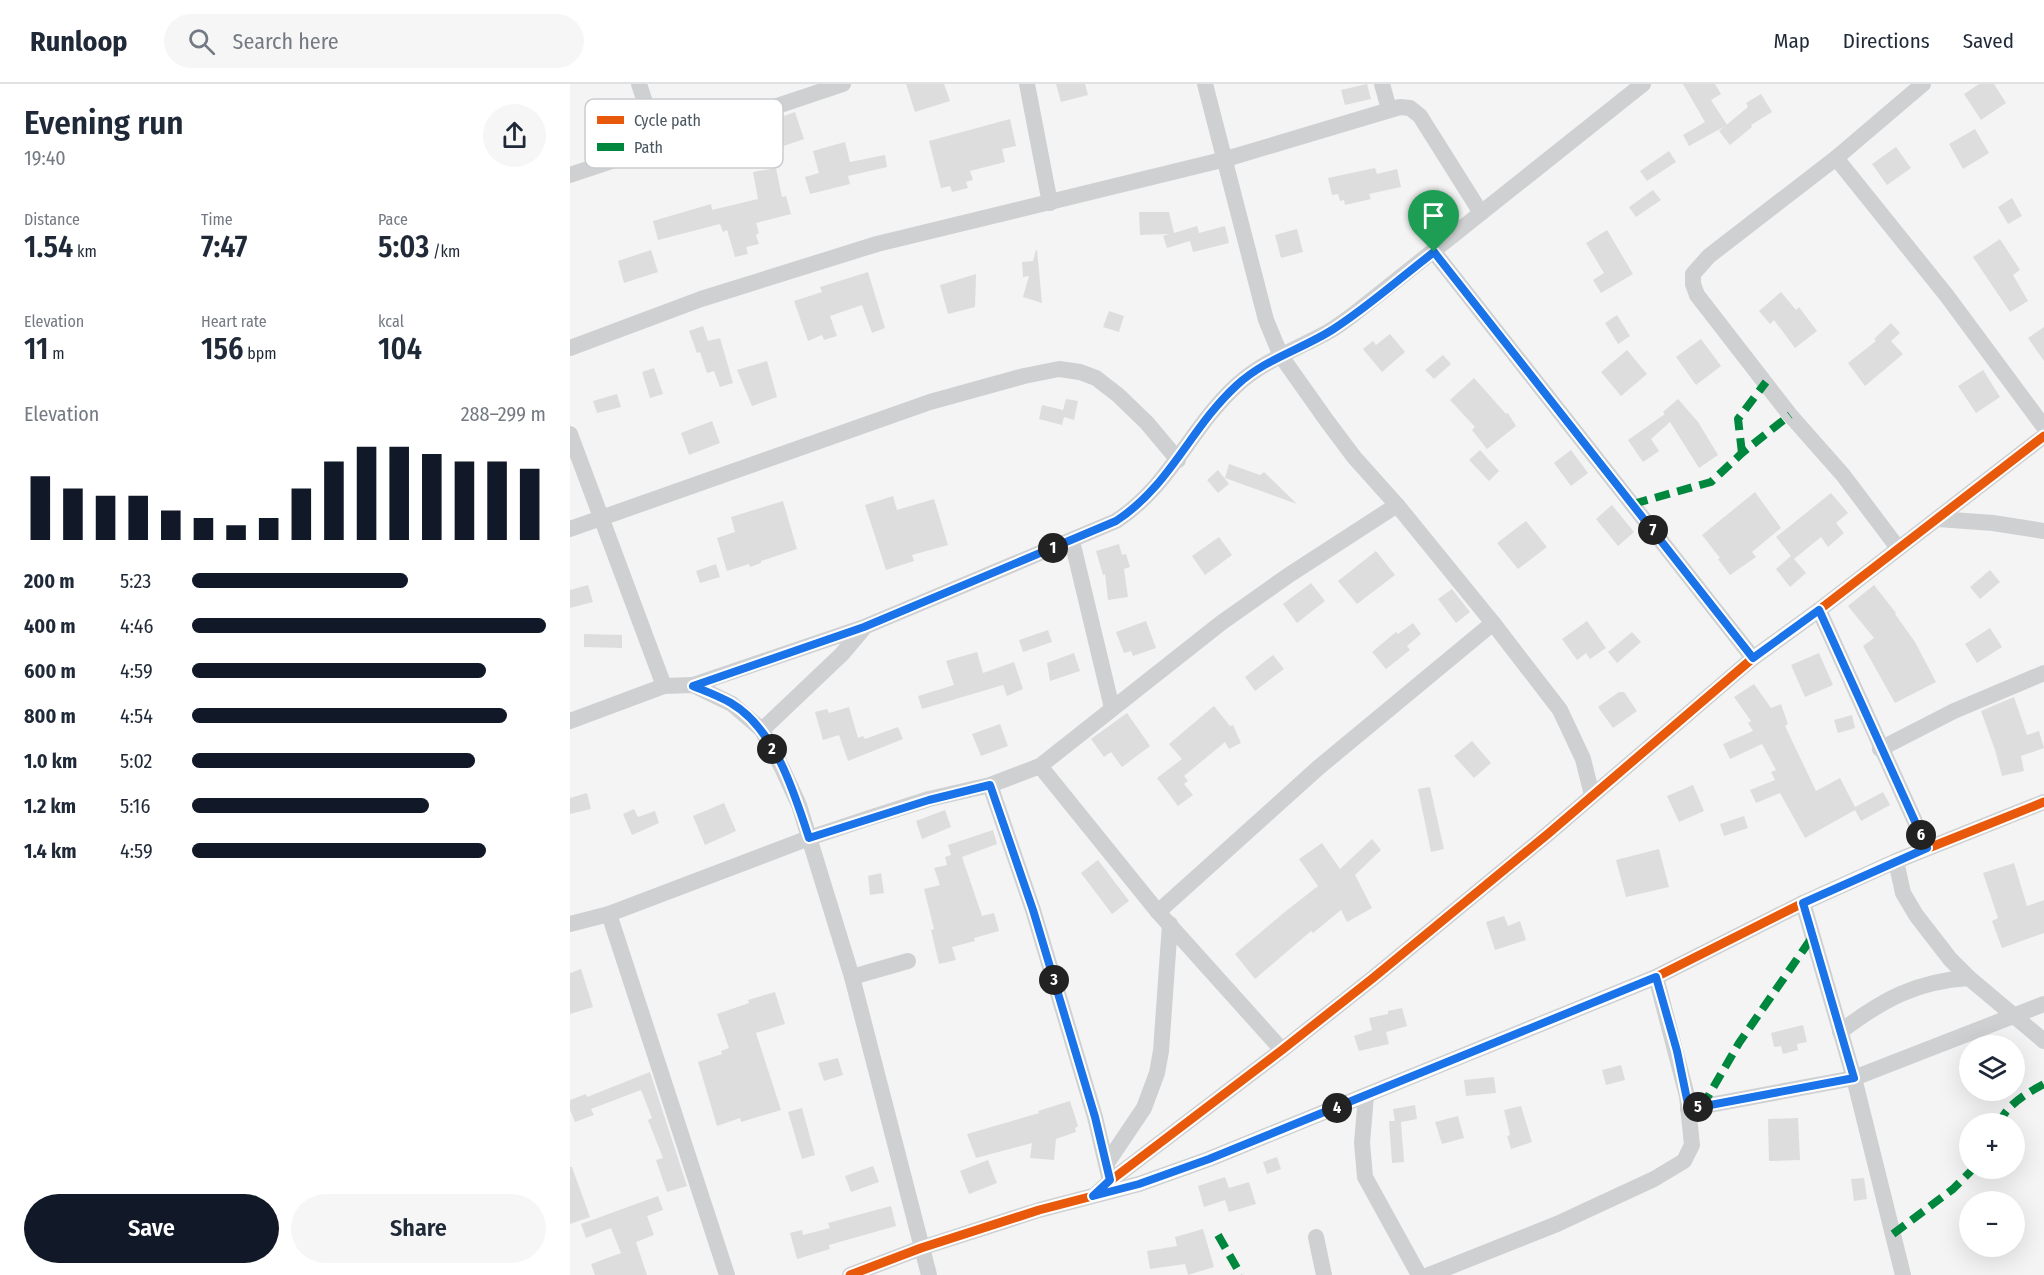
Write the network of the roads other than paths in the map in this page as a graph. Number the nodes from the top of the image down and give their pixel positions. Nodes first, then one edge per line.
1 (639, 84) edge
2 (1027, 84) edge
3 (1205, 84) edge
4 (1382, 84) edge
5 (1643, 84) edge
6 (1923, 84) edge
7 (838, 85) edge
8 (644, 99) edge
9 (783, 103) edge
10 (1389, 110) junction
11 (1836, 158) junction
12 (1226, 159) junction
13 (591, 168) edge
14 (570, 175) edge
15 (1050, 203) junction
16 (1481, 213) junction
17 (1434, 252) junction
18 (570, 348) edge
19 (1281, 356) junction
20 (2044, 427) edge
21 (570, 434) edge
22 (2044, 436) edge
23 (1178, 460) junction
24 (1397, 505) junction
25 (601, 518) junction
26 (1938, 519) junction
27 (570, 529) edge
28 (2044, 531) edge
29 (1072, 541) junction
30 (1898, 548) junction
31 (1819, 610) junction
32 (1493, 623) junction
33 (864, 627) junction
34 (1753, 658) junction
35 (2044, 674) edge
36 (664, 686) junction
37 (693, 686) junction
38 (1112, 708) junction
39 (570, 721) edge
40 (762, 730) junction
41 (1880, 749) junction
42 (1040, 766) junction
43 (990, 785) junction
44 (1592, 795) junction
45 (2044, 802) edge
46 (809, 838) junction
47 (1927, 848) junction
48 (1896, 861) junction
49 (1803, 903) junction
50 (1158, 912) junction
51 (609, 914) junction
52 (570, 924) edge
53 (1170, 924) junction
54 (908, 961) dead end
55 (852, 977) junction
56 (1656, 977) junction
57 (1969, 978) junction
58 (2044, 1004) edge
59 (2014, 1016) junction
60 (1840, 1032) junction
61 (2044, 1041) edge
62 (1282, 1050) junction
63 (1854, 1078) junction
64 (1366, 1096) junction
65 (1689, 1109) junction
66 (1107, 1163) junction
67 (1110, 1180) junction
68 (1093, 1196) junction
69 (1316, 1237) dead end
70 (921, 1248) junction
71 (727, 1275) edge
72 (850, 1275) edge
73 (929, 1275) edge
74 (1324, 1275) edge
75 (1419, 1275) edge
76 (1429, 1275) edge
77 (1903, 1275) edge

1 - 8 street
2 - 15 street
3 - 12 street
4 - 10 street
5 - 16 street
6 - 11 street
7 - 9 street
10 - 12 street
10 - 16 street
11 - 20 street
11 - 30 street
12 - 15 street
12 - 19 street
13 - 14 street
15 - 18 street
16 - 17 street
17 - 19 street
17 - 34 street
19 - 23 street
19 - 24 street
21 - 25 street
22 - 26 street
23 - 25 street
23 - 29 street
24 - 32 street
24 - 38 street
25 - 27 street
25 - 36 street
26 - 28 street
26 - 30 street
29 - 33 street
29 - 38 street
30 - 31 street
31 - 34 street
31 - 41 street
32 - 44 street
32 - 50 street
33 - 37 street
33 - 40 street
34 - 44 street
35 - 41 street
36 - 37 street
36 - 39 street
37 - 40 street
38 - 42 street
40 - 46 street
41 - 47 street
42 - 43 street
42 - 50 street
43 - 46 street
43 - 66 street
44 - 62 street
45 - 47 street
46 - 51 street
46 - 55 street
47 - 48 street
48 - 49 street
48 - 57 street
49 - 56 street
49 - 60 street
50 - 53 street
51 - 52 street
51 - 71 street
53 - 62 street
53 - 66 street
54 - 55 street
55 - 70 street
56 - 64 street
56 - 65 street
57 - 59 street
57 - 60 street
58 - 59 street
59 - 61 street
59 - 63 street
60 - 63 street
62 - 67 street
63 - 65 street
63 - 77 street
64 - 68 street
64 - 75 street
65 - 76 street
66 - 67 street
67 - 68 street
68 - 70 street
69 - 74 street
70 - 72 street
70 - 73 street

